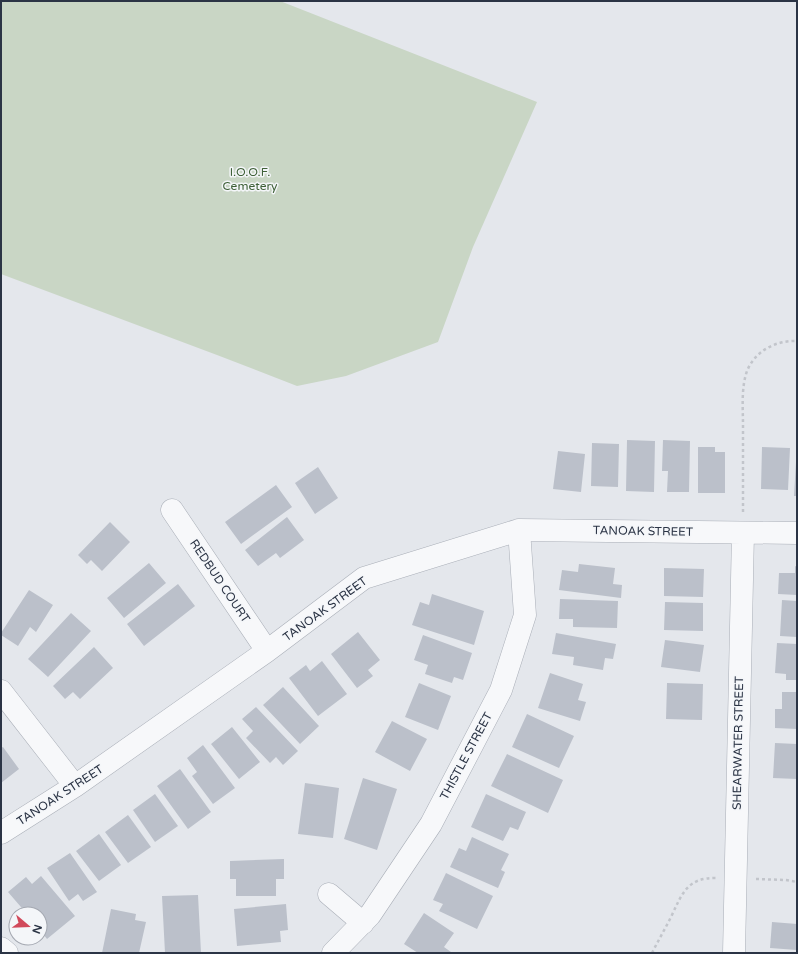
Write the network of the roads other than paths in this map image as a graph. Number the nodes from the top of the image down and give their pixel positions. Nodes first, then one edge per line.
1 (172, 510) dead end
2 (519, 530) junction
3 (743, 533) junction
4 (797, 533) edge
5 (267, 652) junction
6 (1, 691) edge
7 (75, 786) junction
8 (1, 834) edge
9 (329, 894) dead end
10 (363, 923) junction
11 (1, 948) edge
12 (7, 953) edge
13 (333, 953) edge
14 (734, 953) edge

1 - 5 street, REDBUD COURT
2 - 3 street, TANOAK STREET
2 - 5 street, TANOAK STREET
2 - 10 street, THISTLE STREET
3 - 4 street, TANOAK STREET
3 - 14 street, SHEARWATER STREET
5 - 7 street, TANOAK STREET
6 - 7 street
7 - 8 street, TANOAK STREET
9 - 10 street
10 - 13 street, THISTLE STREET
11 - 12 street

